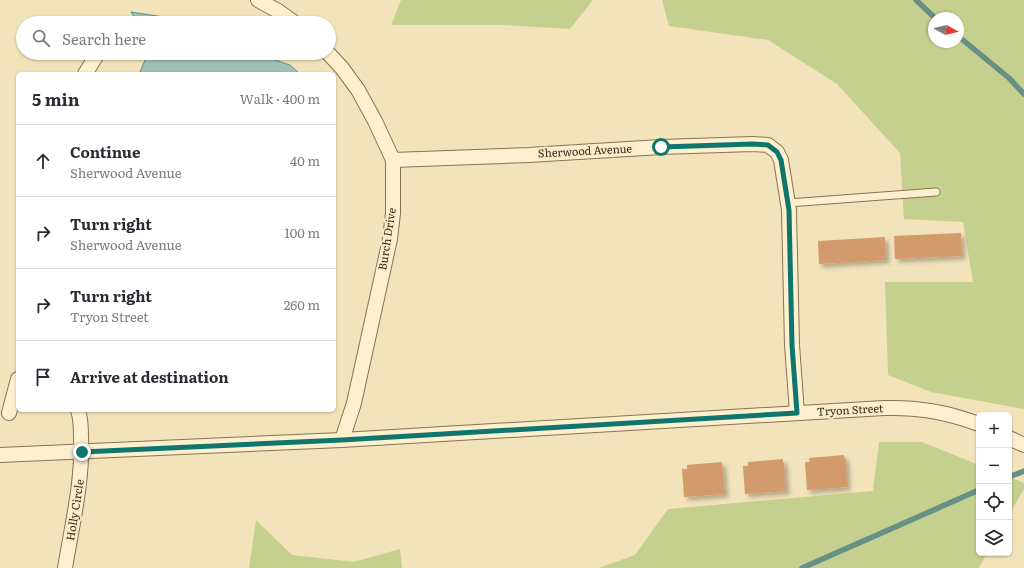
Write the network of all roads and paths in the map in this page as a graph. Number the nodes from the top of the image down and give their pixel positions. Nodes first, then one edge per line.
1 (258, 0) edge
2 (285, 16) edge
3 (94, 60) edge
4 (335, 60) edge
5 (86, 72) edge
6 (393, 160) junction
7 (936, 192) dead end
8 (788, 203) junction
9 (16, 387) edge
10 (79, 412) edge
11 (9, 413) dead end
12 (797, 413) junction
13 (976, 423) edge
14 (1012, 439) edge
15 (342, 440) junction
16 (1024, 445) edge
17 (82, 452) junction
18 (0, 455) edge
19 (66, 568) edge

1 - 2 street
3 - 5 street
4 - 6 street, Burch Drive
6 - 8 street, Sherwood Avenue
6 - 15 street, Burch Drive
7 - 8 lane
8 - 12 street, Sherwood Avenue
9 - 11 street
10 - 17 street, Holly Circle
12 - 13 street, Tryon Street
12 - 15 street, Tryon Street
14 - 16 street
15 - 17 street, Tryon Street
17 - 18 street, Tryon Street
17 - 19 street, Holly Circle

